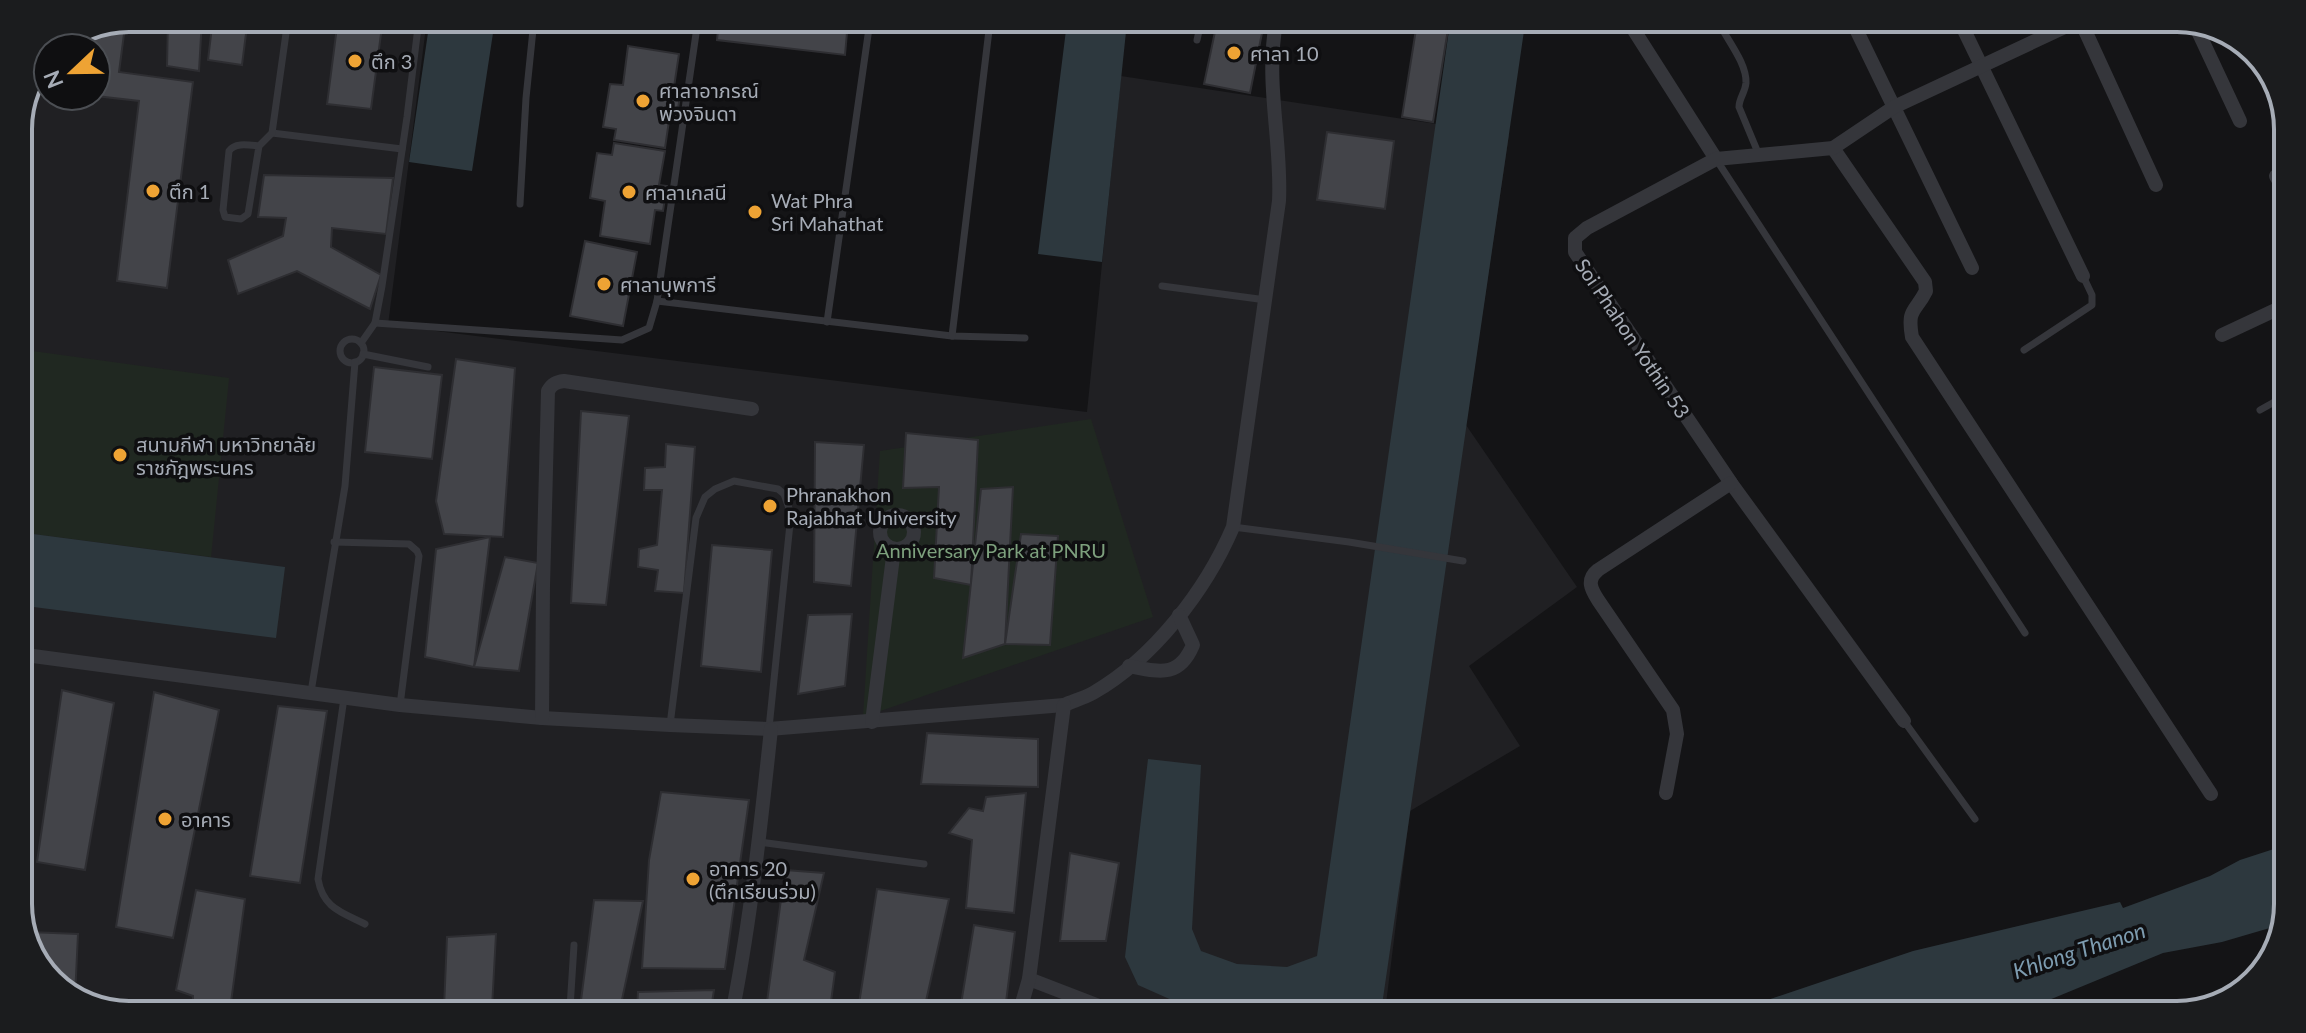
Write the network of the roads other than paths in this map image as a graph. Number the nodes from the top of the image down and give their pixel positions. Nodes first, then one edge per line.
1 (286, 32) edge
2 (417, 32) edge
3 (533, 32) edge
4 (696, 32) edge
5 (868, 32) edge
6 (989, 32) edge
7 (1199, 32) edge
8 (1275, 32) edge
9 (1635, 32) edge
10 (1724, 32) edge
11 (1857, 32) edge
12 (1965, 32) edge
13 (2055, 32) edge
14 (2086, 32) edge
15 (2200, 35) edge
16 (1197, 40) dead end
17 (1982, 67) junction
18 (1894, 107) junction
19 (2240, 121) dead end
20 (272, 133) junction
21 (259, 146) junction
22 (1833, 148) junction
23 (402, 149) junction
24 (1759, 155) junction
25 (1716, 159) junction
26 (2156, 185) dead end
27 (520, 204) dead end
28 (1972, 268) dead end
29 (2083, 276) joint
30 (1162, 286) dead end
31 (1266, 300) junction
32 (657, 301) junction
33 (2274, 311) edge
34 (827, 322) junction
35 (375, 323) junction
36 (2222, 335) dead end
37 (952, 336) junction
38 (1025, 338) dead end
39 (361, 343) junction
40 (2024, 350) dead end
41 (363, 354) junction
42 (355, 362) junction
43 (428, 367) dead end
44 (2274, 402) edge
45 (752, 409) dead end
46 (2260, 410) dead end
47 (1731, 483) junction
48 (1233, 527) junction
49 (334, 542) junction
50 (894, 549) dead end
51 (1463, 561) dead end
52 (1179, 615) junction
53 (2025, 633) dead end
54 (32, 655) edge
55 (1129, 666) junction
56 (311, 695) junction
57 (344, 698) junction
58 (400, 705) junction
59 (1064, 705) junction
60 (542, 718) junction
61 (1904, 721) joint
62 (872, 722) junction
63 (670, 725) junction
64 (770, 729) junction
65 (1666, 793) dead end
66 (2211, 794) dead end
67 (1975, 819) dead end
68 (759, 842) junction
69 (924, 864) dead end
70 (365, 924) dead end
71 (574, 945) dead end
72 (1029, 979) junction
73 (570, 1001) edge
74 (735, 1001) edge
75 (1023, 1001) edge
76 (1086, 1001) edge

1 - 20 lane
2 - 23 lane
3 - 27 lane
4 - 32 lane
5 - 34 lane
6 - 37 lane
7 - 16 lane
8 - 31 street
9 - 25 street
10 - 24 lane
11 - 18 street
12 - 17 street
13 - 17 street, Soi Phahon Yothin 53
14 - 26 street
15 - 19 street
17 - 18 street, Soi Phahon Yothin 53
17 - 29 street
18 - 22 street, Soi Phahon Yothin 53
18 - 28 street
20 - 21 lane
20 - 23 lane
21 - 21 lane
22 - 24 street, Soi Phahon Yothin 53
22 - 66 street
23 - 35 lane
24 - 25 street, Soi Phahon Yothin 53
25 - 47 street, Soi Phahon Yothin 53
25 - 53 lane
29 - 40 lane
30 - 31 lane
31 - 48 street
32 - 34 lane
32 - 35 lane
33 - 36 street
34 - 37 lane
35 - 39 lane
37 - 38 lane
39 - 41 lane
39 - 42 lane
41 - 42 lane
41 - 43 lane
42 - 49 lane
44 - 46 lane
45 - 60 street
47 - 61 street, Soi Phahon Yothin 53
47 - 65 street
48 - 51 lane
48 - 52 street
49 - 56 lane
49 - 58 lane
50 - 62 street
52 - 55 street
52 - 55 street
54 - 56 street
55 - 59 street
56 - 57 street
57 - 58 street
57 - 70 lane
58 - 60 street
59 - 62 street
59 - 72 street
60 - 63 street
61 - 67 lane
62 - 64 street
63 - 64 street
63 - 64 lane
64 - 68 street
68 - 69 lane
68 - 74 street
71 - 73 lane
72 - 75 street
72 - 76 street

